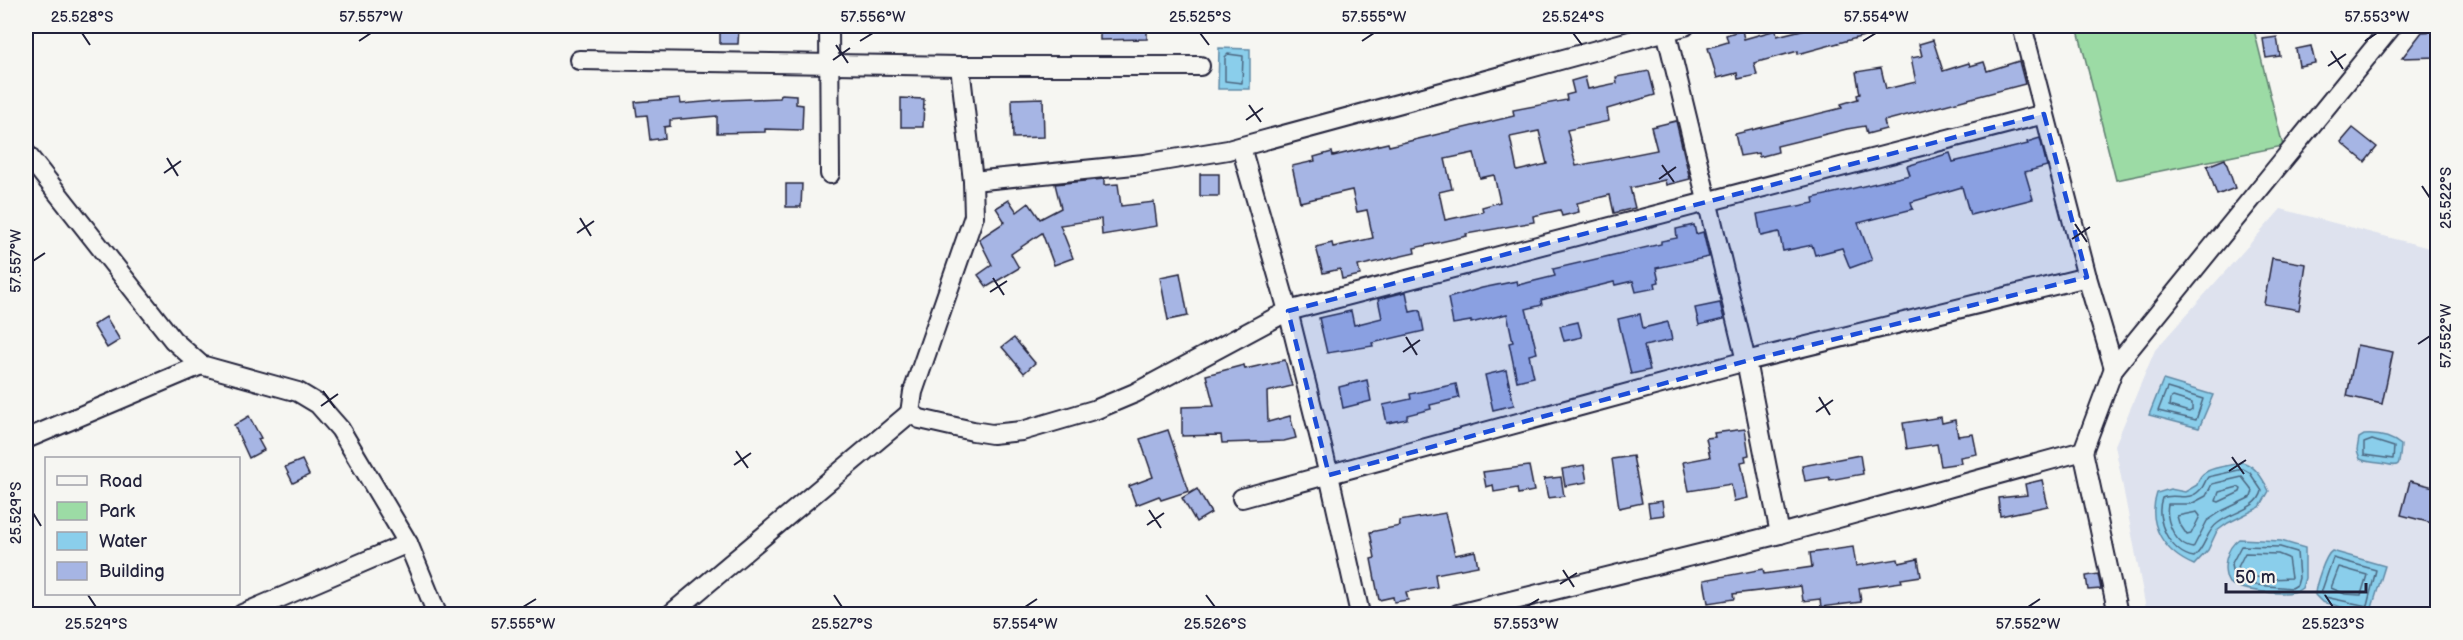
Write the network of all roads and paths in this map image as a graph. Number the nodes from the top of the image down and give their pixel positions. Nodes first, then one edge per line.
1 (829, 26) edge
2 (1685, 26) edge
3 (2022, 26) edge
4 (2392, 26) edge
5 (1666, 31) junction
6 (579, 60) dead end
7 (829, 64) junction
8 (960, 66) junction
9 (1200, 66) dead end
10 (2044, 114) junction
11 (1241, 147) junction
12 (28, 160) edge
13 (830, 174) dead end
14 (973, 181) junction
15 (1708, 201) junction
16 (2087, 277) junction
17 (1288, 311) junction
18 (1746, 361) junction
19 (201, 365) junction
20 (2114, 368) junction
21 (910, 413) junction
22 (26, 439) edge
23 (2083, 451) junction
24 (1329, 475) junction
25 (1242, 498) dead end
26 (1780, 534) junction
27 (408, 543) junction
28 (242, 615) edge
29 (437, 615) edge
30 (671, 615) edge
31 (1360, 615) edge
32 (1458, 615) edge
33 (2118, 615) edge

1 - 7 street
2 - 5 street
3 - 10 street
4 - 20 street
5 - 11 street
5 - 15 street
6 - 7 street
7 - 8 street
7 - 13 street
8 - 9 street
8 - 14 street
10 - 15 street
10 - 16 street
11 - 14 street
11 - 17 street
12 - 19 street
14 - 21 street
15 - 17 street
15 - 18 street
16 - 18 street
16 - 20 street
17 - 21 street
17 - 24 street
18 - 24 street
18 - 26 street
19 - 22 street
19 - 27 street
20 - 23 street
21 - 30 street
23 - 26 street
23 - 33 street
24 - 25 street
24 - 31 street
26 - 32 street
27 - 28 street
27 - 29 street

